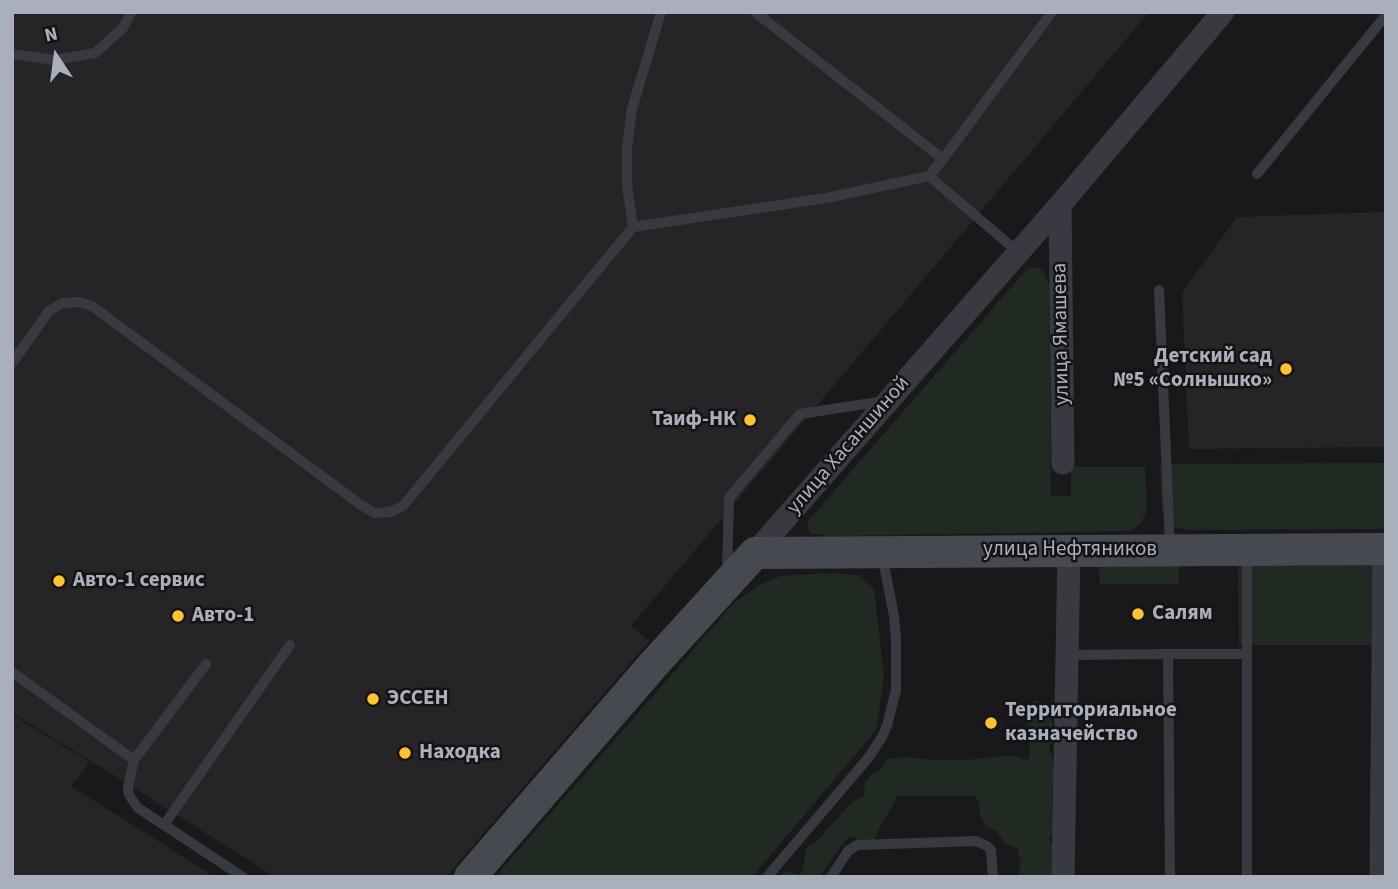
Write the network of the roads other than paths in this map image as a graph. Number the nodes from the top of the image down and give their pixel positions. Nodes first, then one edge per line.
1 (131, 12) edge
2 (661, 12) edge
3 (755, 12) edge
4 (1052, 12) edge
5 (1223, 12) edge
6 (1386, 15) edge
7 (12, 54) edge
8 (943, 159) junction
9 (1257, 174) dead end
10 (929, 176) junction
11 (1060, 205) junction
12 (633, 227) junction
13 (1018, 252) junction
14 (1159, 290) dead end
15 (12, 363) edge
16 (889, 401) junction
17 (1063, 463) dead end
18 (1247, 549) junction
19 (1385, 549) edge
20 (1069, 550) junction
21 (1170, 550) junction
22 (882, 551) junction
23 (755, 553) junction
24 (727, 583) junction
25 (290, 645) dead end
26 (1167, 654) junction
27 (1246, 654) junction
28 (1067, 655) junction
29 (206, 664) dead end
30 (12, 672) edge
31 (134, 760) junction
32 (164, 825) junction
33 (243, 877) edge
34 (470, 877) edge
35 (767, 877) edge
36 (831, 877) edge
37 (993, 877) edge
38 (1063, 877) edge
39 (1170, 877) edge
40 (1247, 877) edge
41 (1381, 877) edge

1 - 7 lane
2 - 12 lane
3 - 8 lane
4 - 8 lane
5 - 11 street, улица Хасаншиной
6 - 9 lane
8 - 10 lane
10 - 12 lane
10 - 13 lane
11 - 13 street, улица Хасаншиной
11 - 17 street, улица Ямашева
12 - 15 lane
13 - 16 street, улица Хасаншиной
14 - 21 lane
16 - 23 street, улица Хасаншиной
16 - 24 lane
18 - 19 street, улица Нефтяников
18 - 21 street, улица Нефтяников
18 - 27 lane
19 - 41 street
20 - 21 street, улица Нефтяников
20 - 22 street, улица Нефтяников
20 - 28 street
22 - 23 street, улица Нефтяников
22 - 35 lane
23 - 24 street, улица Хасаншиной
24 - 34 street, улица Хасаншиной
25 - 32 lane
26 - 27 lane
26 - 28 lane
26 - 39 lane
27 - 40 lane
28 - 38 street
29 - 31 lane
30 - 31 lane
31 - 32 lane
32 - 33 lane
36 - 37 lane

